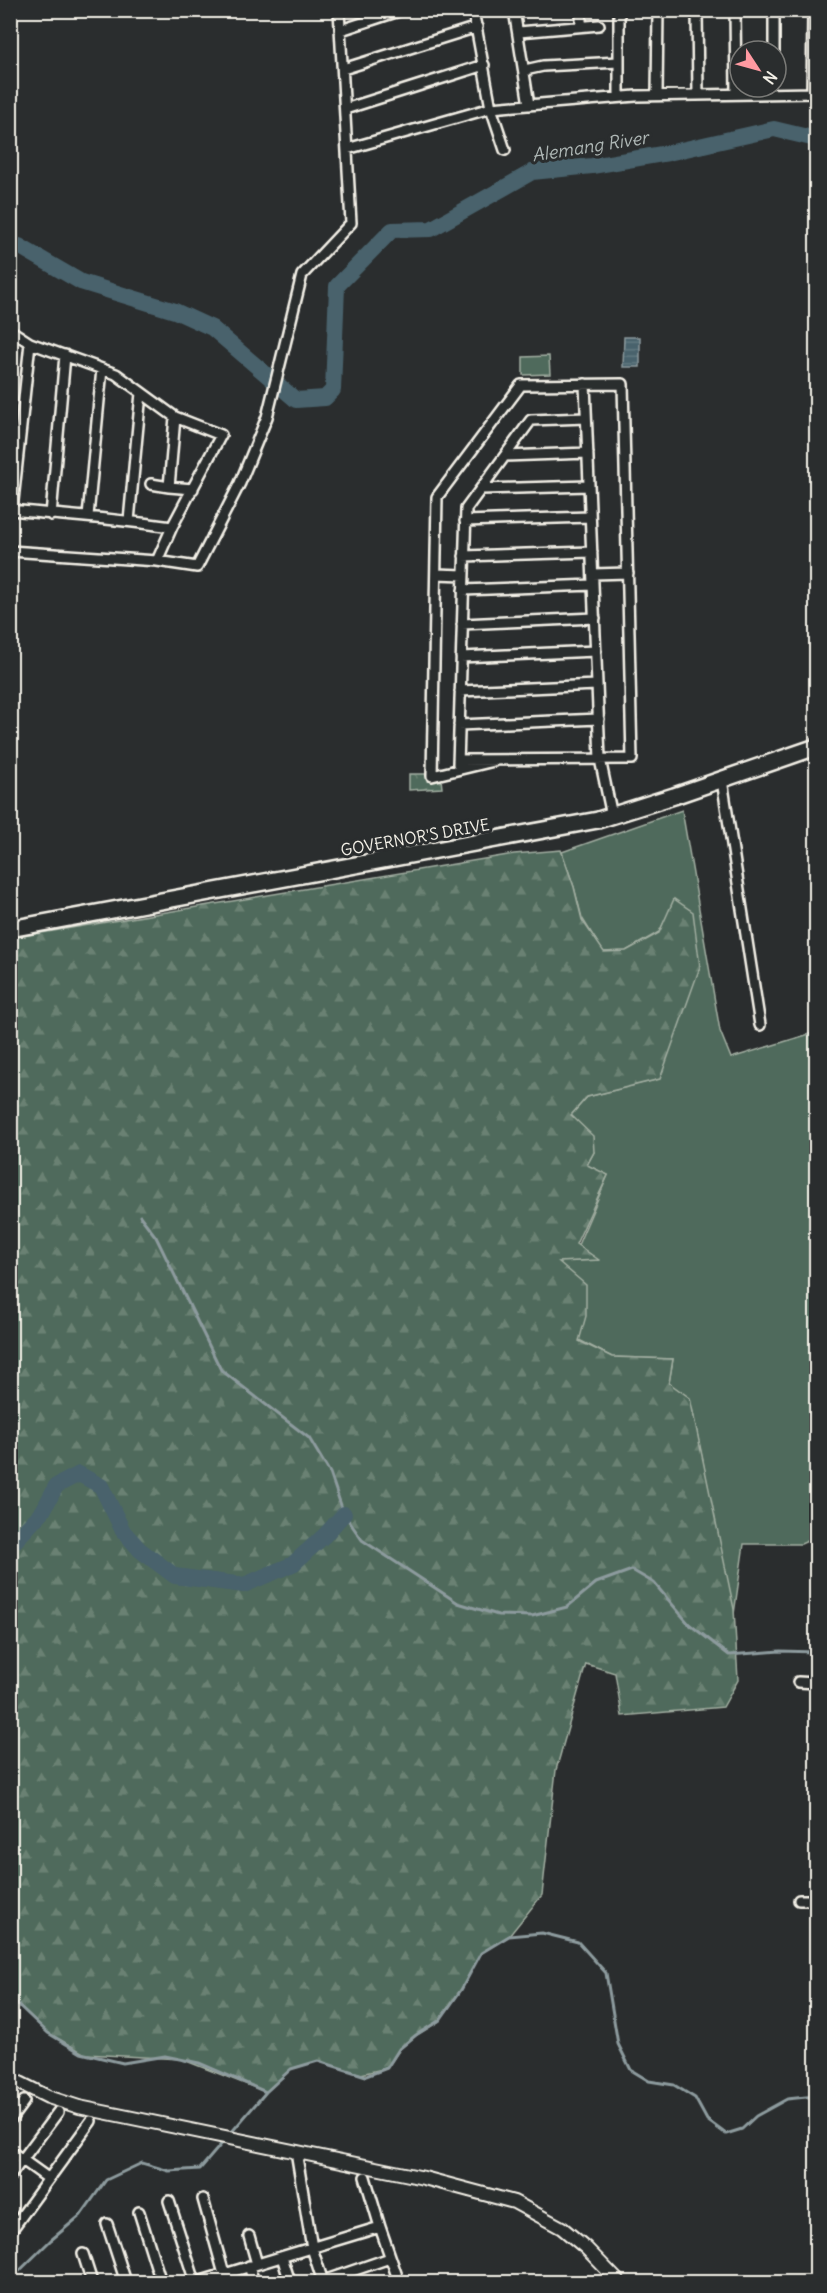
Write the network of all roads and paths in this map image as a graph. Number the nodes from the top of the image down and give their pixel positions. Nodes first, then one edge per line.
1 (339, 10) edge
2 (402, 10) edge
3 (473, 10) edge
4 (514, 10) edge
5 (581, 10) edge
6 (619, 10) edge
7 (658, 10) edge
8 (697, 10) edge
9 (735, 10) edge
10 (774, 10) edge
11 (813, 10) edge
12 (581, 25) junction
13 (599, 25) dead end
14 (477, 27) junction
15 (340, 30) junction
16 (519, 32) junction
17 (735, 39) edge
18 (774, 39) edge
19 (619, 62) junction
20 (484, 65) junction
21 (343, 69) junction
22 (525, 70) junction
23 (788, 91) edge
24 (814, 93) edge
25 (698, 94) junction
26 (728, 94) edge
27 (657, 95) junction
28 (619, 97) junction
29 (529, 105) junction
30 (492, 108) junction
31 (345, 109) junction
32 (347, 149) junction
33 (505, 150) dead end
34 (10, 330) edge
35 (30, 343) junction
36 (65, 355) junction
37 (102, 369) junction
38 (585, 384) junction
39 (141, 393) junction
40 (175, 417) junction
41 (586, 418) junction
42 (588, 453) junction
43 (505, 456) junction
44 (151, 484) dead end
45 (589, 486) junction
46 (169, 487) junction
47 (193, 489) junction
48 (481, 489) junction
49 (11, 510) edge
50 (51, 515) junction
51 (88, 516) junction
52 (590, 517) junction
53 (129, 521) junction
54 (465, 521) junction
55 (172, 527) junction
56 (10, 551) edge
57 (592, 552) junction
58 (465, 556) junction
59 (157, 561) junction
60 (628, 573) junction
61 (436, 574) junction
62 (593, 574) junction
63 (464, 575) junction
64 (593, 585) junction
65 (463, 590) junction
66 (595, 618) junction
67 (462, 624) junction
68 (596, 651) junction
69 (461, 657) junction
70 (597, 685) junction
71 (460, 691) junction
72 (599, 719) junction
73 (459, 724) junction
74 (816, 747) edge
75 (600, 759) junction
76 (458, 765) junction
77 (722, 780) junction
78 (612, 816) junction
79 (10, 929) edge
80 (760, 1025) dead end
81 (798, 1683) dead end
82 (816, 1683) edge
83 (799, 1900) dead end
84 (816, 1900) edge
85 (10, 2078) edge
86 (24, 2101) dead end
87 (58, 2112) dead end
88 (10, 2120) edge
89 (91, 2121) dead end
90 (290, 2150) junction
91 (10, 2151) edge
92 (22, 2160) junction
93 (10, 2176) edge
94 (365, 2177) dead end
95 (49, 2179) junction
96 (203, 2199) dead end
97 (169, 2202) dead end
98 (139, 2212) dead end
99 (107, 2224) dead end
100 (380, 2227) junction
101 (10, 2232) edge
102 (249, 2236) dead end
103 (312, 2247) junction
104 (83, 2254) dead end
105 (282, 2257) junction
106 (390, 2258) junction
107 (253, 2265) junction
108 (220, 2278) edge
109 (323, 2282) edge
110 (92, 2283) edge
111 (126, 2283) edge
112 (161, 2283) edge
113 (196, 2283) edge
114 (254, 2283) edge
115 (290, 2283) edge
116 (399, 2283) edge
117 (619, 2283) edge

1 - 15 street
2 - 15 street
3 - 14 street
4 - 16 street
5 - 12 street
6 - 19 street
7 - 27 street
8 - 25 street
9 - 17 street
10 - 18 street
11 - 24 street
12 - 13 street
12 - 16 street
14 - 20 street
14 - 21 street
15 - 21 street
16 - 22 street
19 - 22 street
19 - 28 street
20 - 30 street
20 - 31 street
21 - 31 street
22 - 29 street
23 - 24 street
25 - 26 street
25 - 27 street
27 - 28 street
28 - 29 street
29 - 30 street
30 - 32 street
30 - 33 street
31 - 32 street
32 - 59 street
34 - 35 street
35 - 36 street
35 - 49 street
36 - 37 street
36 - 50 street
37 - 39 street
37 - 51 street
38 - 41 street
38 - 60 street
38 - 61 street
39 - 40 street
39 - 53 street
40 - 46 street
40 - 47 street
41 - 42 street
41 - 43 street
42 - 43 street
42 - 45 street
43 - 48 street
44 - 46 street
45 - 48 street
45 - 52 street
46 - 47 street
47 - 55 street
48 - 54 street
49 - 50 street
50 - 51 street
51 - 53 street
52 - 54 street
52 - 57 street
53 - 55 street
54 - 58 street
55 - 59 street
56 - 59 street
57 - 58 street
57 - 62 street
58 - 63 street
60 - 62 street
60 - 75 street
61 - 63 street
61 - 76 street
62 - 64 street
63 - 65 street
64 - 65 street
64 - 66 street
65 - 67 street
66 - 67 street
66 - 68 street
67 - 69 street
68 - 69 street
68 - 70 street
69 - 71 street
70 - 71 street
70 - 72 street
71 - 73 street
72 - 73 street
72 - 75 street
73 - 76 street
74 - 77 main road, GOVERNOR'S DRIVE
75 - 76 street
75 - 78 street
77 - 78 main road, GOVERNOR'S DRIVE
77 - 80 street
78 - 79 main road, GOVERNOR'S DRIVE
81 - 82 street
83 - 84 street
85 - 90 street
86 - 88 street
87 - 92 street
89 - 95 street
90 - 103 street
90 - 117 street
91 - 92 street
92 - 93 street
92 - 95 street
94 - 100 street
95 - 101 street
96 - 108 street
97 - 113 street
98 - 112 street
99 - 111 street
100 - 103 street
100 - 106 street
102 - 107 street
103 - 105 street
103 - 109 street
104 - 110 street
105 - 107 street
105 - 115 street
106 - 109 street
106 - 116 street
107 - 108 street
107 - 114 street
108 - 113 street

